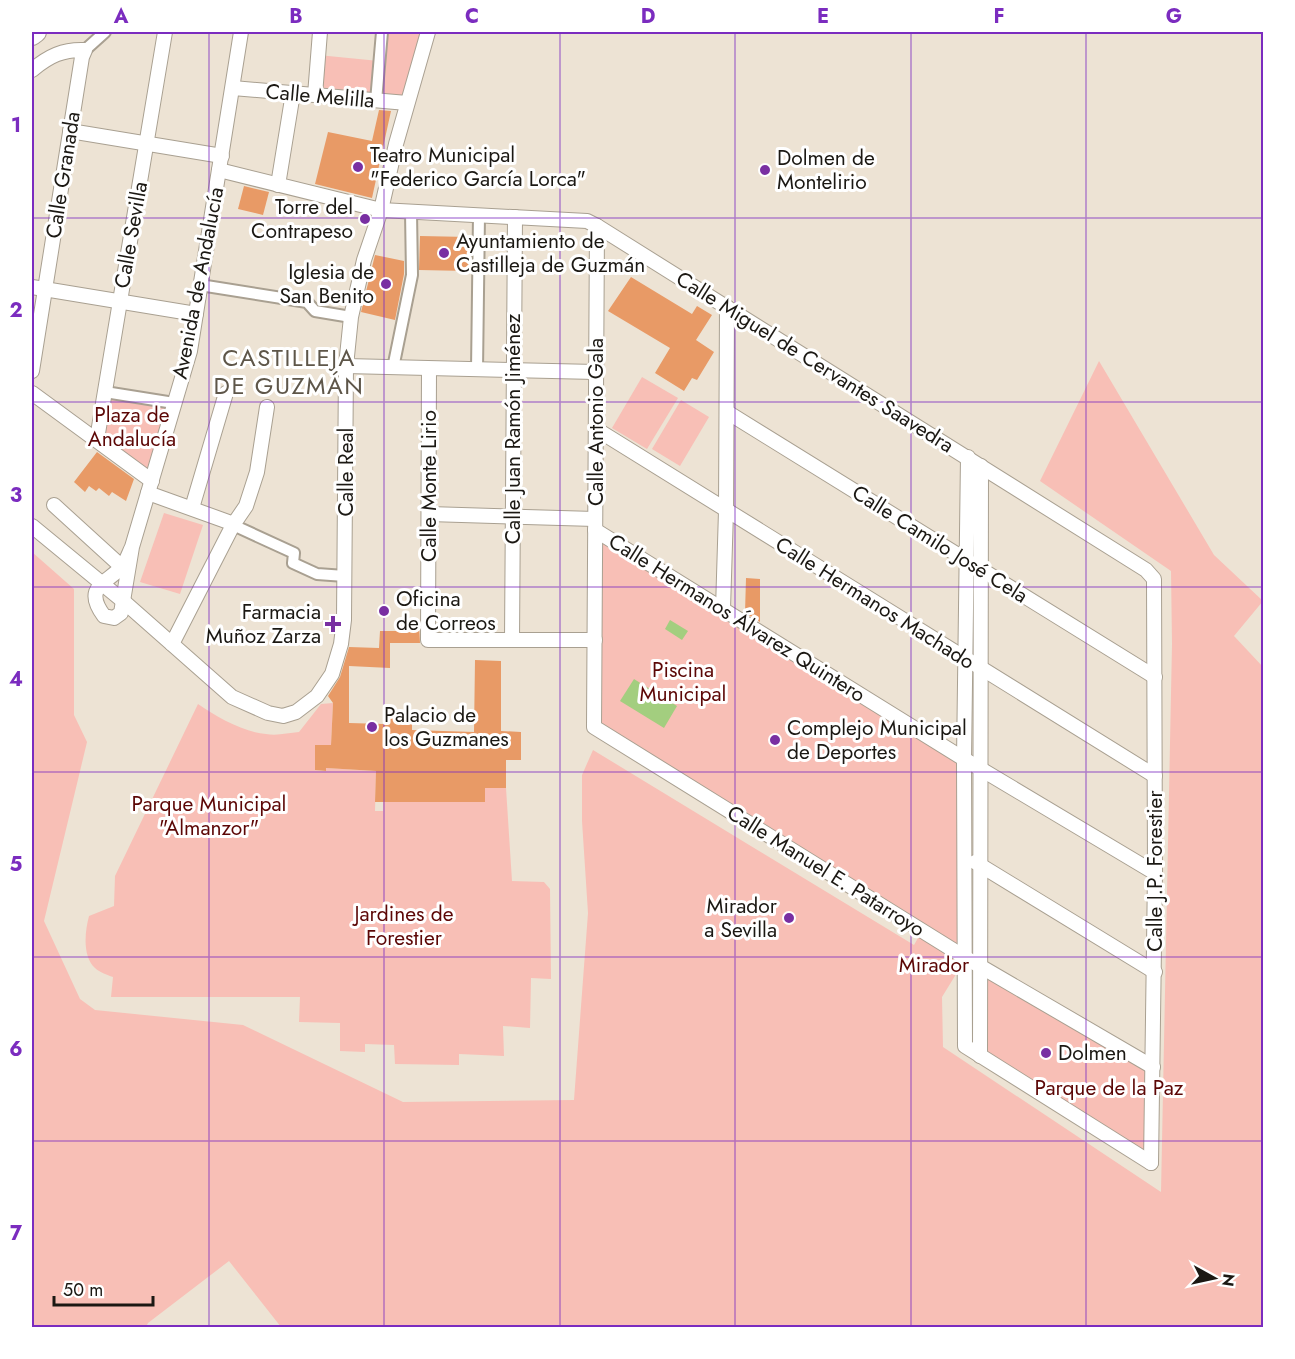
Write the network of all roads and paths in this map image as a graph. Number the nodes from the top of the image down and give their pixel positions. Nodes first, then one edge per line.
1 (36, 32) edge
2 (105, 32) edge
3 (165, 32) edge
4 (241, 32) edge
5 (320, 32) edge
6 (382, 32) edge
7 (428, 32) edge
8 (32, 35) edge
9 (85, 50) junction
10 (32, 70) edge
11 (233, 87) junction
12 (293, 93) junction
13 (315, 95) junction
14 (376, 101) junction
15 (407, 103) junction
16 (70, 131) junction
17 (147, 144) junction
18 (220, 163) junction
19 (278, 185) junction
20 (381, 210) junction
21 (411, 212) junction
22 (479, 215) junction
23 (514, 217) junction
24 (597, 226) junction
25 (200, 285) junction
26 (38, 288) edge
27 (120, 301) junction
28 (727, 307) junction
29 (196, 314) junction
30 (351, 317) junction
31 (346, 366) junction
32 (393, 368) junction
33 (429, 369) junction
34 (477, 370) junction
35 (32, 371) edge
36 (513, 371) junction
37 (596, 372) junction
38 (105, 392) junction
39 (32, 393) edge
40 (226, 393) dead end
41 (174, 403) junction
42 (267, 407) dead end
43 (726, 412) junction
44 (596, 429) junction
45 (97, 439) junction
46 (968, 458) junction
47 (981, 466) junction
48 (150, 487) junction
49 (54, 505) dead end
50 (192, 508) junction
51 (726, 511) junction
52 (429, 514) junction
53 (512, 517) junction
54 (234, 524) junction
55 (595, 525) junction
56 (32, 526) edge
57 (132, 547) junction
58 (966, 560) junction
59 (122, 567) junction
60 (981, 569) junction
61 (345, 576) junction
62 (1155, 579) joint
63 (100, 583) junction
64 (122, 600) junction
65 (723, 609) junction
66 (512, 640) junction
67 (595, 640) junction
68 (172, 644) junction
69 (966, 661) junction
70 (981, 669) junction
71 (1155, 677) junction
72 (594, 727) joint
73 (964, 759) junction
74 (981, 769) junction
75 (1155, 776) junction
76 (966, 856) junction
77 (981, 866) junction
78 (1155, 873) junction
79 (966, 957) junction
80 (980, 966) junction
81 (1155, 972) junction
82 (980, 1056) junction
83 (1153, 1068) junction

1 - 8 main road
2 - 9 street
3 - 17 street, Calle Sevilla
4 - 11 street, Avenida de Andalucía
5 - 13 street
6 - 14 street
7 - 15 street, Calle Real
9 - 10 street
9 - 16 street, Calle Granada
11 - 12 street, Calle Melilla
11 - 18 street, Avenida de Andalucía
12 - 13 street, Calle Melilla
12 - 19 street
13 - 14 street, Calle Melilla
14 - 15 street, Calle Melilla
15 - 20 street, Calle Real
16 - 17 street, Calle Miguel de Cervantes Saavedra
16 - 26 street, Calle Granada
17 - 18 street, Calle Miguel de Cervantes Saavedra
17 - 27 street, Calle Sevilla
18 - 19 street, Calle Miguel de Cervantes Saavedra
18 - 25 street, Avenida de Andalucía
19 - 20 street, Calle Miguel de Cervantes Saavedra
20 - 21 street, Calle Miguel de Cervantes Saavedra
20 - 30 street, Calle Real
21 - 22 street, Calle Miguel de Cervantes Saavedra
21 - 32 street
22 - 23 street, Calle Miguel de Cervantes Saavedra
22 - 34 street
23 - 24 street, Calle Miguel de Cervantes Saavedra
23 - 36 street, Calle Juan Ramón Jiménez
24 - 28 street, Calle Miguel de Cervantes Saavedra
24 - 37 street, Calle Antonio Gala
25 - 29 street, Avenida de Andalucía
25 - 30 street
26 - 27 street
26 - 35 street, Calle Granada
27 - 29 street
27 - 38 street, Calle Sevilla
28 - 43 street
28 - 46 street, Calle Miguel de Cervantes Saavedra
29 - 41 street, Avenida de Andalucía
30 - 31 street, Calle Real
31 - 32 street
31 - 61 street, Calle Real
32 - 33 street
33 - 34 street
33 - 52 street, Calle Monte Lirio
34 - 36 street
36 - 37 street
36 - 53 street, Calle Juan Ramón Jiménez
37 - 44 street, Calle Antonio Gala
38 - 41 street
38 - 45 street, Calle Sevilla
39 - 45 street
40 - 50 street
41 - 48 street, Avenida de Andalucía
42 - 54 street
43 - 51 street
43 - 58 street, Calle Camilo José Cela
44 - 51 street, Calle Hermanos Machado
44 - 55 street, Calle Antonio Gala
45 - 48 street
46 - 47 street, Calle Miguel de Cervantes Saavedra
46 - 58 street
47 - 60 street
47 - 62 street, Calle Miguel de Cervantes Saavedra
48 - 50 street
48 - 57 street, Avenida de Andalucía
49 - 59 street
50 - 54 street
51 - 65 street
51 - 69 street, Calle Hermanos Machado
52 - 53 street
52 - 66 street, Calle Monte Lirio
53 - 55 street
53 - 66 street, Calle Juan Ramón Jiménez
54 - 61 street
54 - 68 street
55 - 65 street, Calle Hermanos Álvarez Quintero
55 - 67 street, Calle Antonio Gala
56 - 63 street
57 - 59 street
57 - 64 street, Avenida de Andalucía
58 - 60 street, Calle Camilo José Cela
58 - 69 street
59 - 63 street
60 - 70 street
60 - 71 street, Calle Camilo José Cela
61 - 68 street, Calle Real
62 - 71 street, Calle J.P. Forestier
63 - 64 street
63 - 64 street
64 - 68 street
65 - 73 street, Calle Hermanos Álvarez Quintero
66 - 67 street
67 - 72 street, Calle Antonio Gala
69 - 70 street, Calle Hermanos Machado
69 - 73 street
70 - 74 street
70 - 75 street, Calle Hermanos Machado
71 - 75 street, Calle J.P. Forestier
72 - 79 street, Calle Manuel E. Patarroyo
73 - 74 street, Calle Hermanos Álvarez Quintero
73 - 76 street
74 - 77 street
74 - 78 street, Calle Hermanos Álvarez Quintero
75 - 78 street, Calle J.P. Forestier
76 - 77 street
76 - 79 street
77 - 80 street
77 - 81 street
78 - 81 street, Calle J.P. Forestier
79 - 80 street, Calle Manuel E. Patarroyo
79 - 82 street
80 - 82 street
80 - 83 street, Calle Manuel E. Patarroyo
81 - 83 street, Calle J.P. Forestier
82 - 83 street, Calle J.P. Forestier

